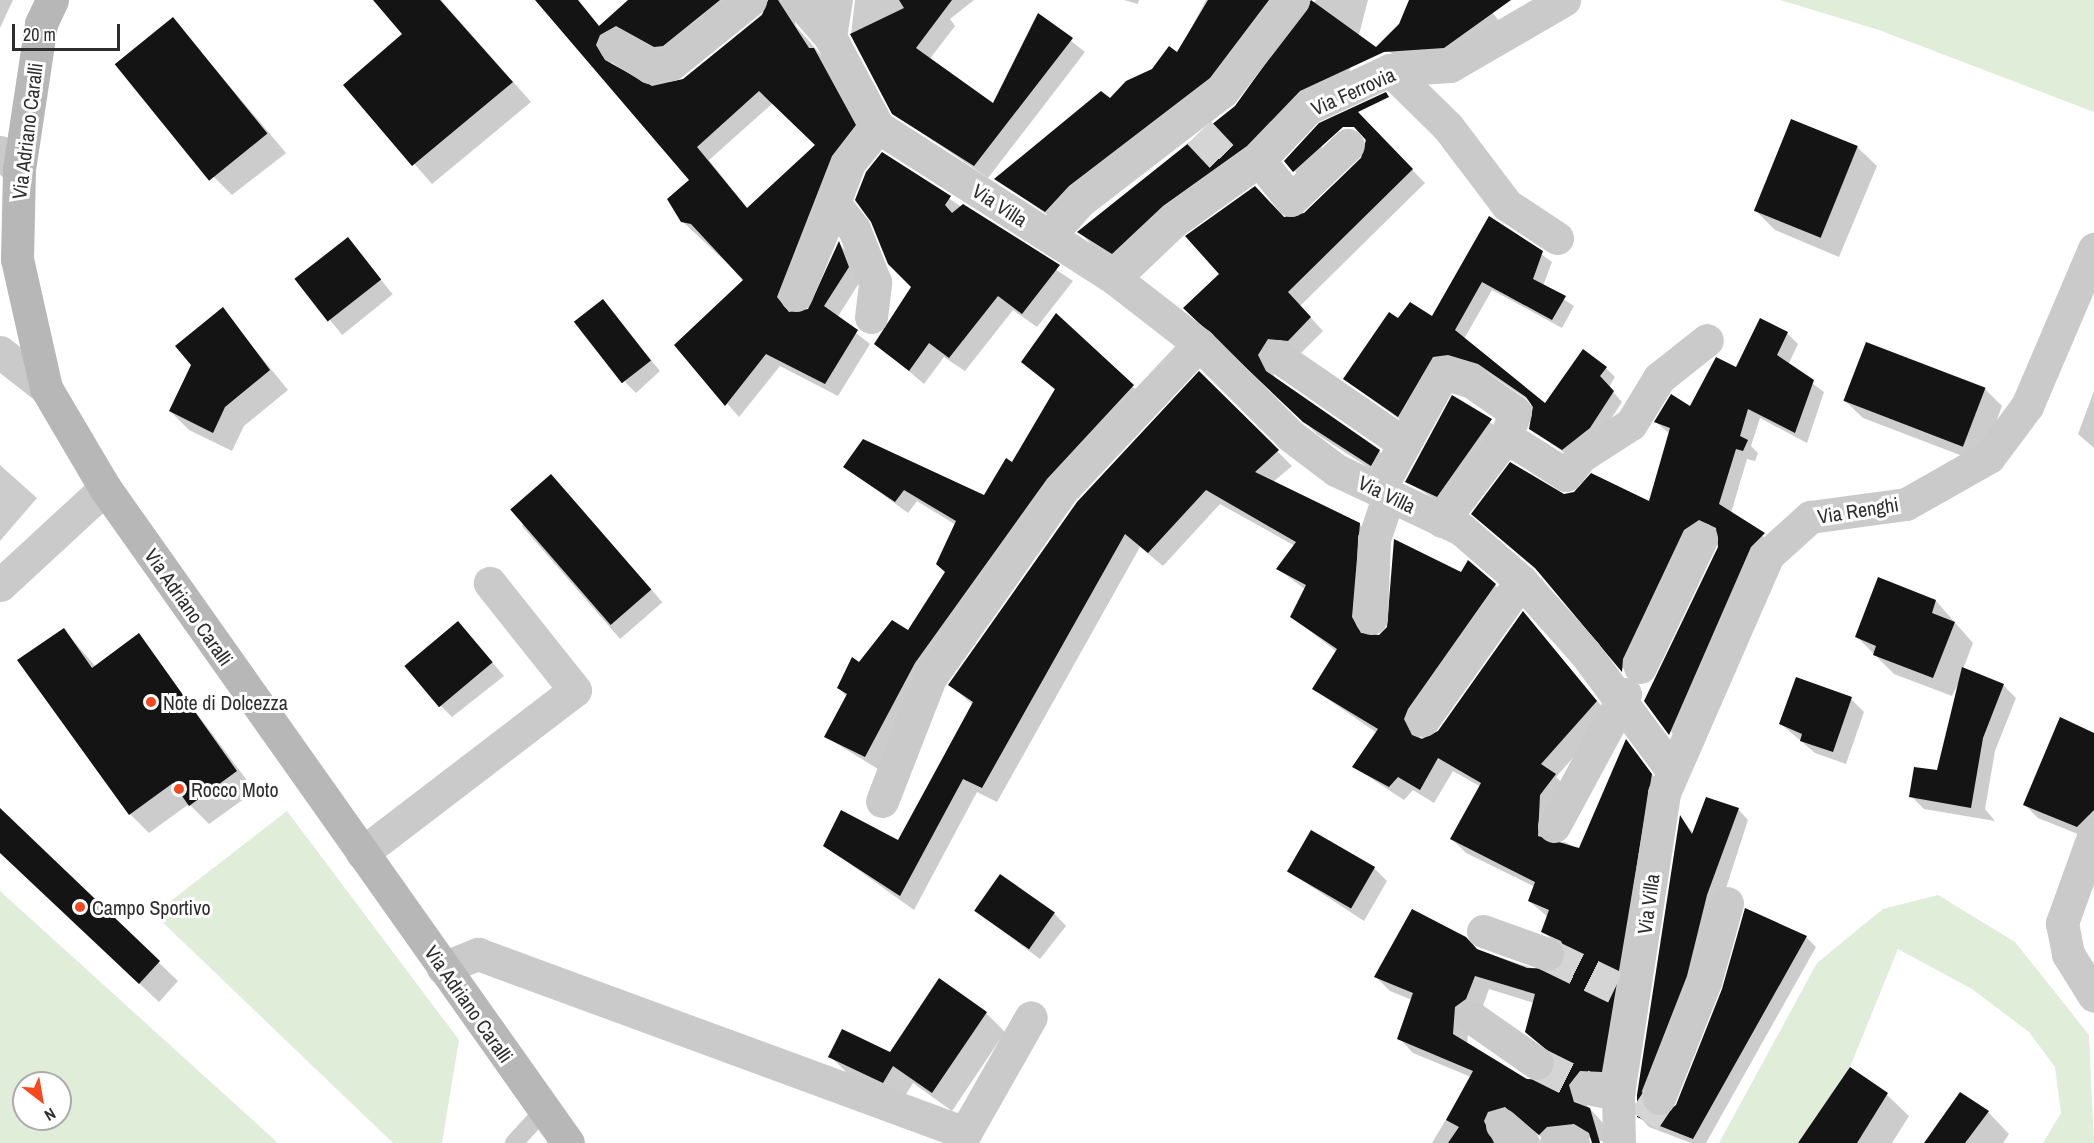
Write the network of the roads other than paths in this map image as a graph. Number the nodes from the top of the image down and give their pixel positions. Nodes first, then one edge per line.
1 (51, 0) edge
2 (750, 0) edge
3 (798, 0) edge
4 (836, 0) edge
5 (1293, 0) edge
6 (1564, 0) edge
7 (830, 37) junction
8 (615, 45) dead end
9 (1390, 70) junction
10 (878, 127) junction
11 (1348, 144) dead end
12 (10, 161) edge
13 (1243, 167) junction
14 (834, 203) junction
15 (1049, 236) junction
16 (1557, 238) dead end
17 (2094, 249) edge
18 (1114, 278) junction
19 (796, 295) dead end
20 (871, 317) dead end
21 (1707, 339) dead end
22 (1199, 344) junction
23 (0, 352) edge
24 (1277, 356) dead end
25 (46, 388) junction
26 (1506, 437) junction
27 (1403, 443) junction
28 (105, 488) junction
29 (1384, 493) junction
30 (1442, 521) junction
31 (1701, 539) dead end
32 (1521, 581) junction
33 (490, 583) dead end
34 (0, 585) edge
35 (1371, 618) dead end
36 (1629, 687) junction
37 (1423, 720) dead end
38 (1672, 770) junction
39 (882, 801) dead end
40 (1554, 826) dead end
41 (2094, 834) edge
42 (362, 853) junction
43 (1727, 903) dead end
44 (1483, 931) dead end
45 (1547, 954) tunnel mouth
46 (443, 968) junction
47 (2094, 996) edge
48 (1030, 1017) dead end
49 (1471, 1017) dead end
50 (1537, 1063) tunnel mouth
51 (544, 1110) junction
52 (1635, 1123) edge
53 (514, 1143) edge
54 (568, 1143) edge
55 (1556, 1143) edge
56 (1573, 1143) edge

1 - 12 street, Via Adriano Caralli
2 - 8 street
3 - 7 street, Via Villa
4 - 7 street
5 - 15 street
6 - 9 street, Via Ferrovia
7 - 10 street, Via Villa
9 - 13 street, Via Ferrovia
9 - 16 street
10 - 14 street
10 - 15 street, Via Villa
11 - 13 street
12 - 25 street, Via Adriano Caralli
13 - 18 street, Via Ferrovia
14 - 19 street
14 - 20 street
15 - 18 street, Via Villa
17 - 38 street, Via Renghi
18 - 22 street, Via Villa
21 - 26 street
22 - 29 street, Via Villa
22 - 39 street
23 - 25 street
24 - 27 street
25 - 28 street, Via Adriano Caralli
26 - 27 street
26 - 30 street
27 - 29 street
28 - 34 street
28 - 42 street, Via Adriano Caralli
29 - 30 street, Via Villa
29 - 35 street
30 - 32 street, Via Villa
31 - 36 street
32 - 36 street, Via Villa
32 - 37 street
33 - 42 street
36 - 38 street, Via Villa
36 - 40 street
38 - 52 street, Via Villa
41 - 47 street
42 - 46 street, Via Adriano Caralli
43 - 52 street
44 - 45 street
46 - 48 street
46 - 51 street, Via Adriano Caralli
49 - 50 street
51 - 53 lane
51 - 54 street, Via Adriano Caralli
55 - 56 street

